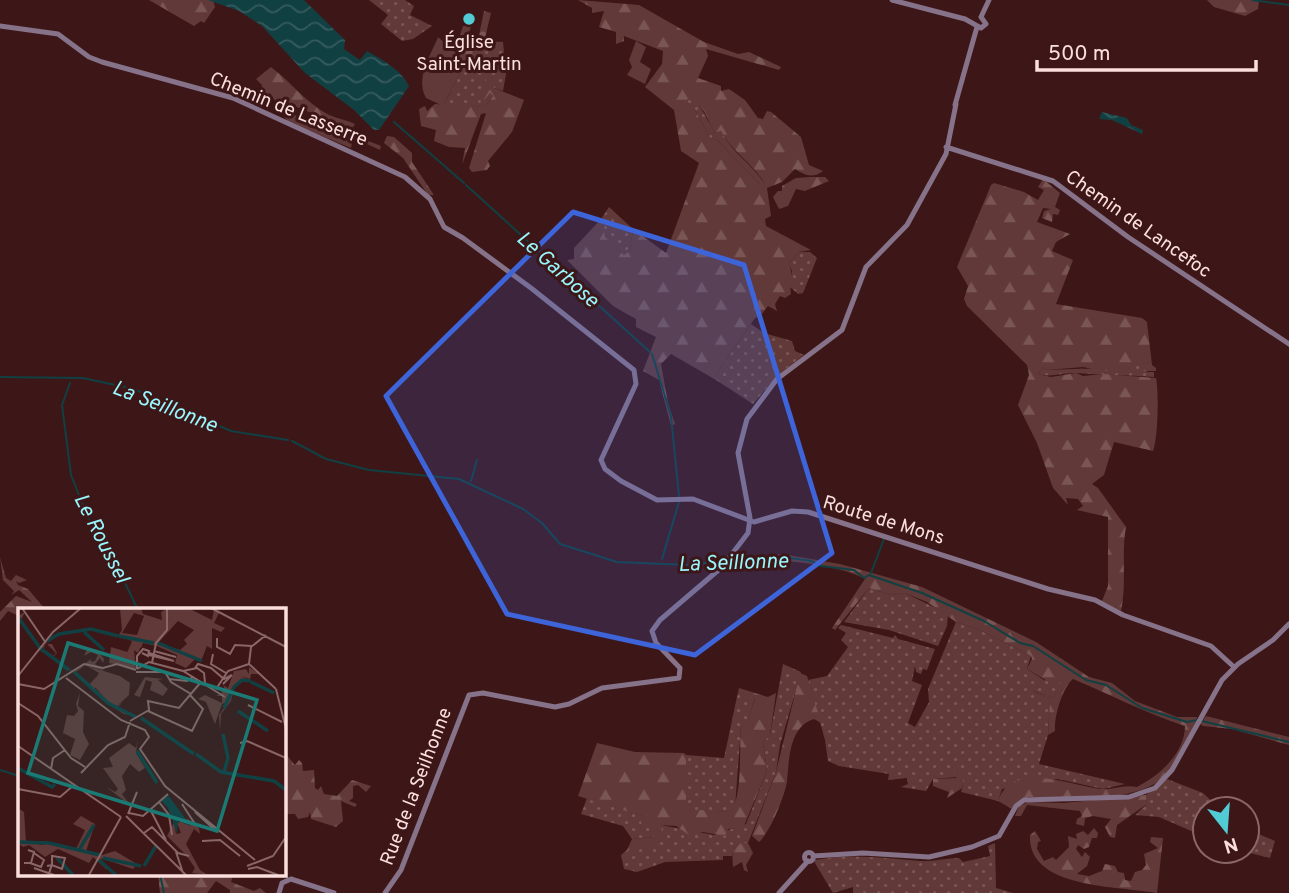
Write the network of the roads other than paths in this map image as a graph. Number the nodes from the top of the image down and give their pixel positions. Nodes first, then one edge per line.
1 (892, 0) edge
2 (989, 0) edge
3 (979, 22) junction
4 (0, 26) edge
5 (946, 150) junction
6 (1289, 344) edge
7 (751, 521) junction
8 (1289, 624) edge
9 (1233, 669) junction
10 (279, 893) edge
11 (334, 893) edge
12 (385, 893) edge
13 (779, 893) edge

1 - 3 street
2 - 3 street
3 - 5 street
4 - 7 street, Chemin de Lasserre
5 - 6 street, Chemin de Lancefoc
5 - 7 street
7 - 9 street, Route de Mons
7 - 12 street, Rue de la Seilhonne
8 - 9 street
9 - 13 street
10 - 11 street

